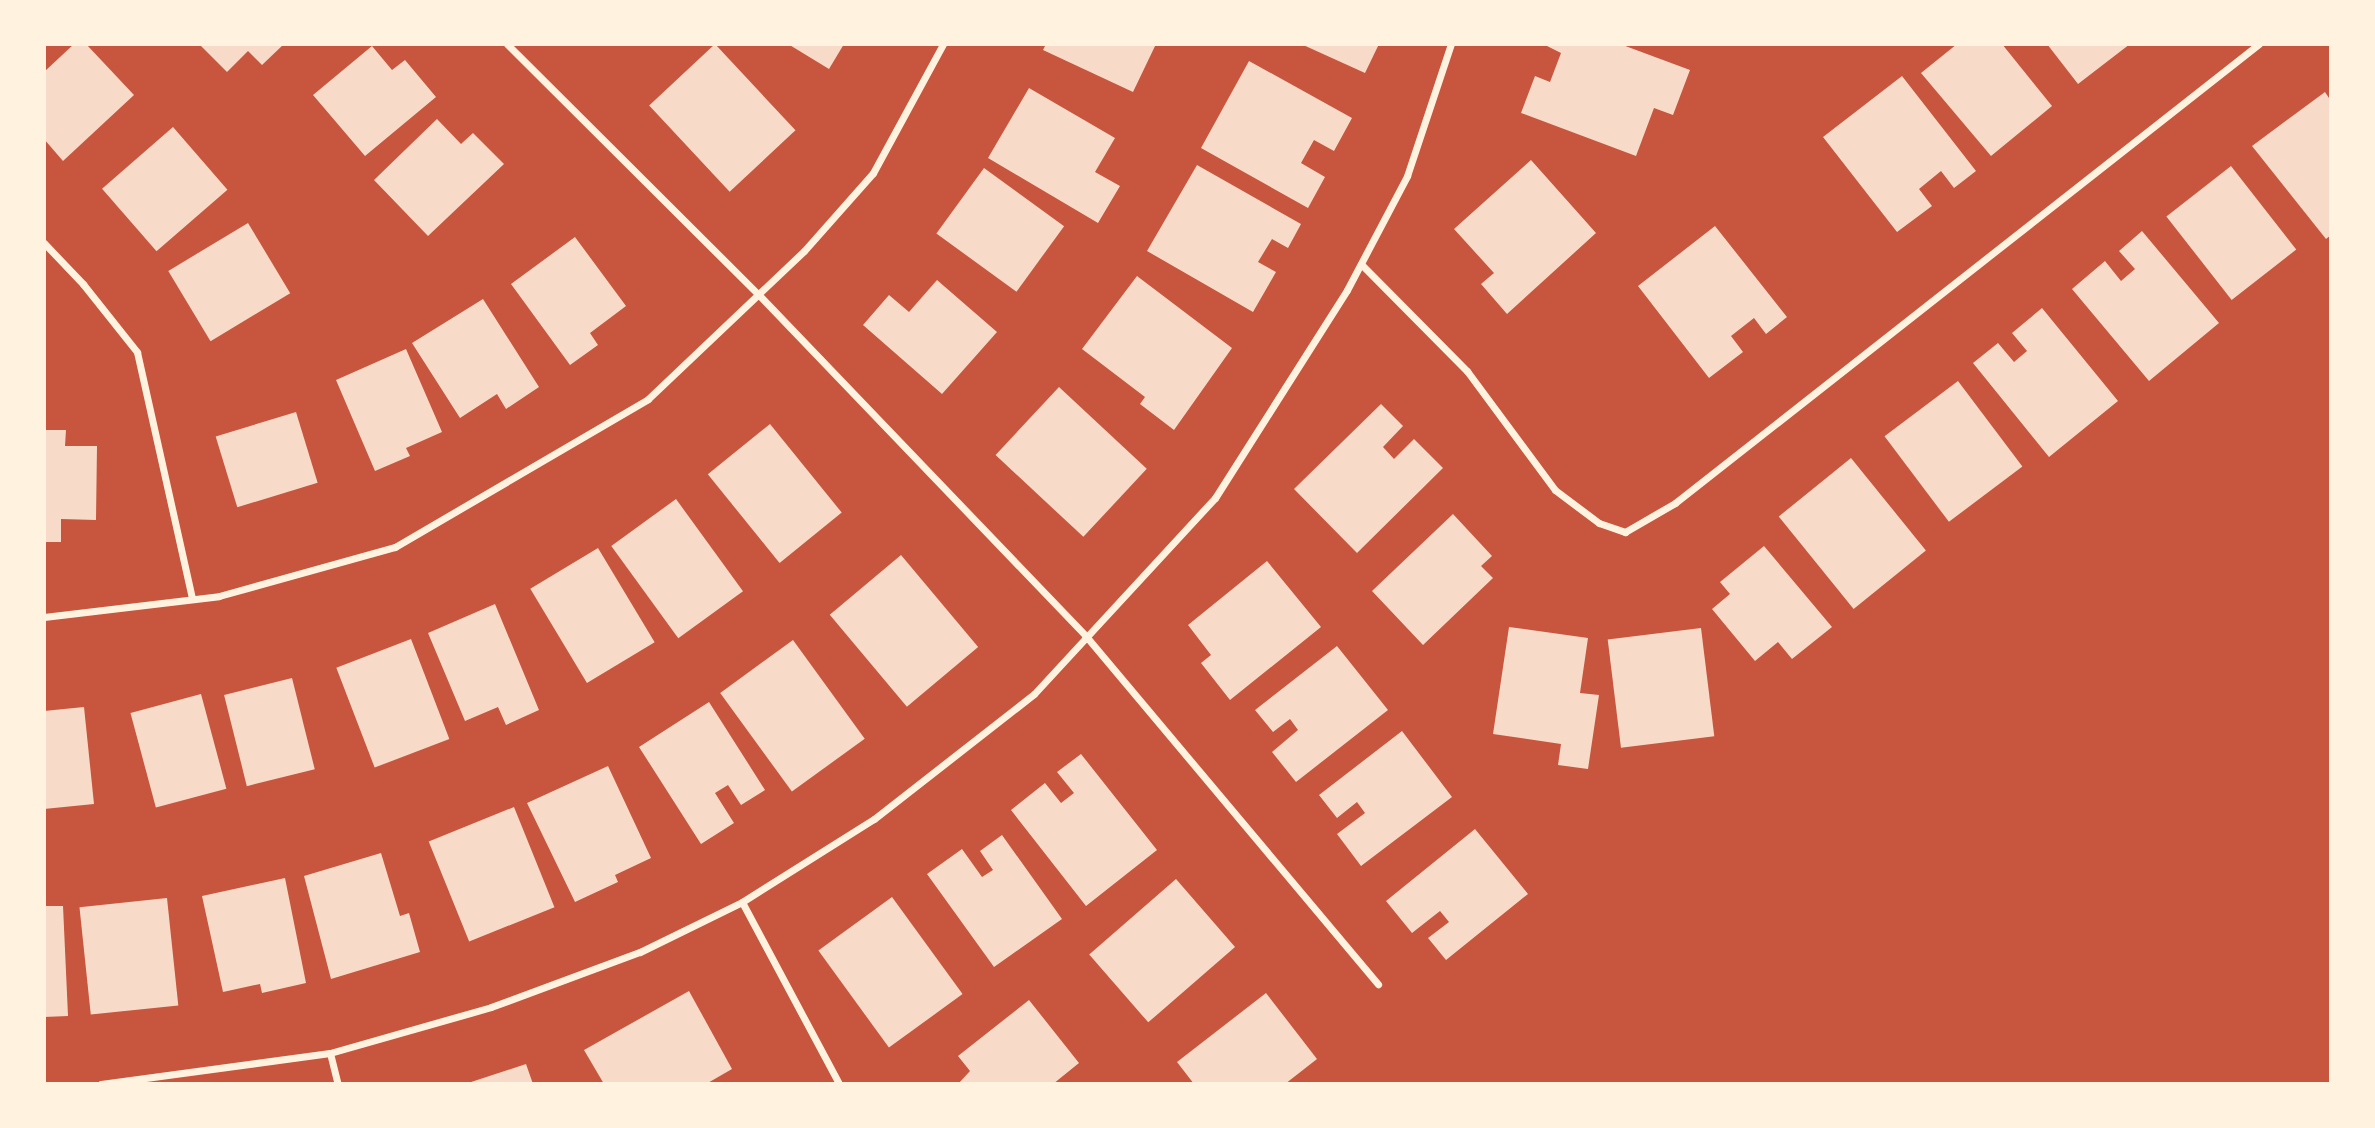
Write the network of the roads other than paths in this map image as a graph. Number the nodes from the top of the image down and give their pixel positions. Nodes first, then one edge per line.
1 (508, 44) edge
2 (943, 44) edge
3 (1451, 44) edge
4 (2259, 44) edge
5 (44, 243) edge
6 (1360, 264) junction
7 (758, 295) junction
8 (192, 599) junction
9 (44, 617) edge
10 (1084, 635) junction
11 (742, 902) junction
12 (1377, 984) dead end
13 (330, 1053) junction
14 (101, 1084) edge
15 (338, 1084) edge
16 (839, 1084) edge

1 - 7 street
2 - 7 street
3 - 6 street
4 - 6 street
5 - 8 street
6 - 10 street
7 - 8 street
7 - 10 street
8 - 9 street
10 - 11 street
10 - 12 street
11 - 13 street
11 - 16 street
13 - 14 street
13 - 15 street

